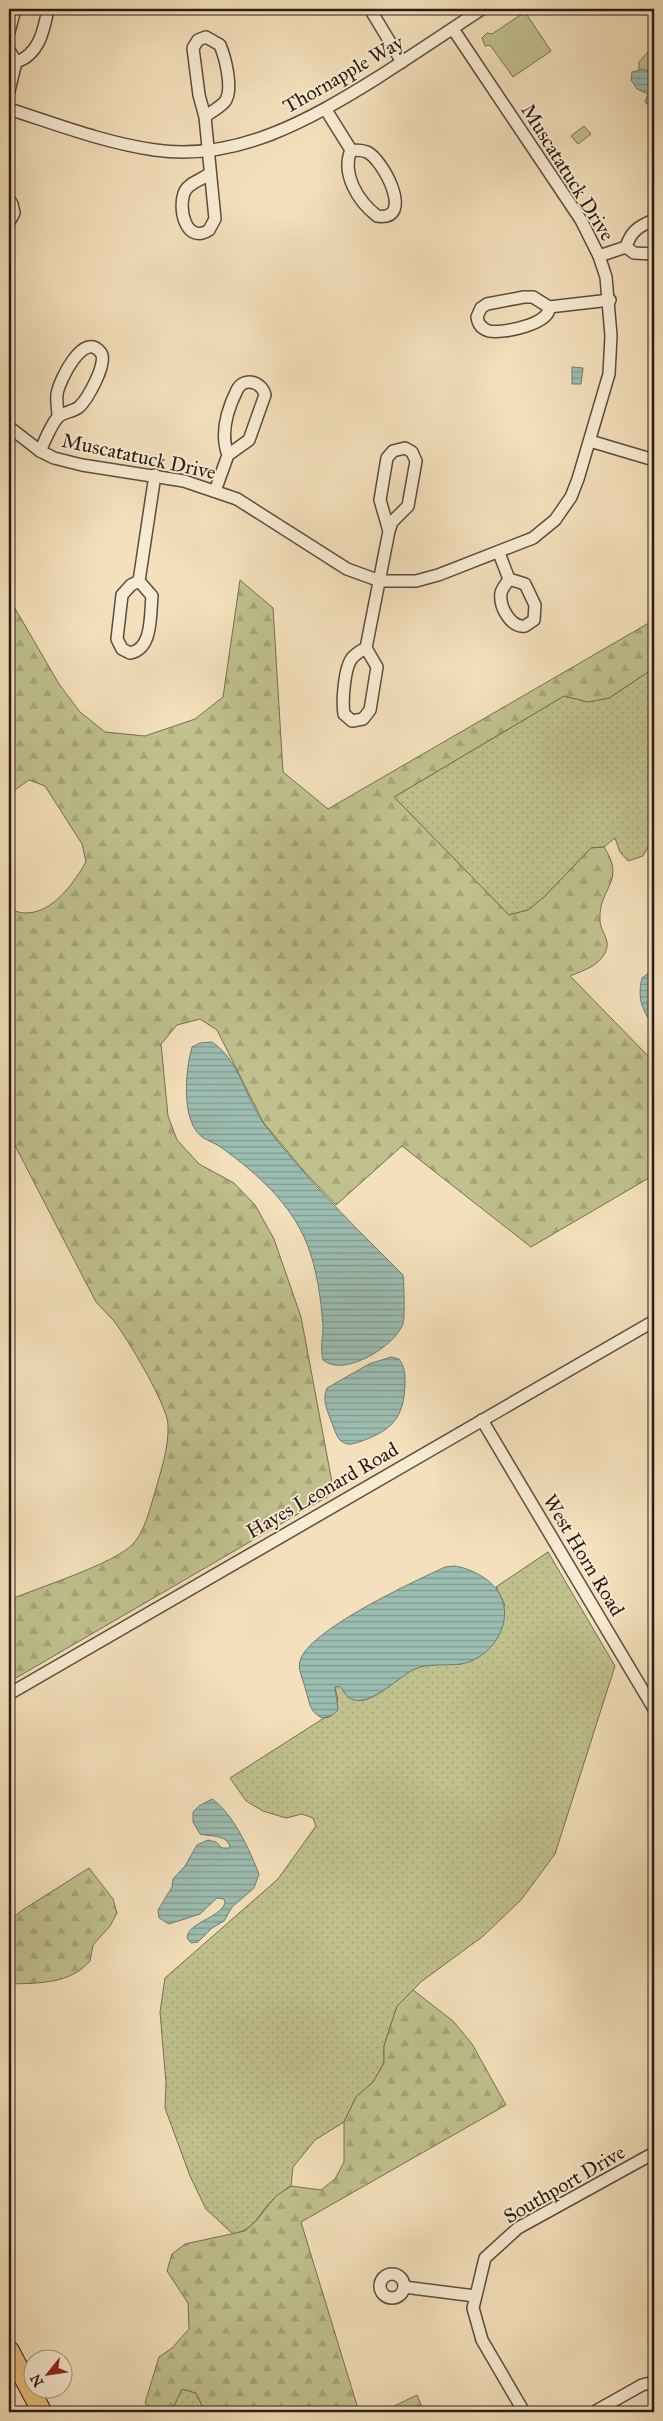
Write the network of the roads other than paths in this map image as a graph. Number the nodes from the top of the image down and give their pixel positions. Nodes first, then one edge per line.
1 (15, 9) edge
2 (48, 9) edge
3 (370, 9) edge
4 (482, 9) edge
5 (453, 29) junction
6 (9, 32) edge
7 (9, 50) edge
8 (16, 62) junction
9 (402, 62) junction
10 (9, 91) edge
11 (9, 109) edge
12 (326, 110) junction
13 (205, 117) junction
14 (208, 150) junction
15 (351, 150) junction
16 (210, 173) junction
17 (9, 199) edge
18 (654, 220) edge
19 (9, 222) edge
20 (626, 247) junction
21 (654, 254) edge
22 (599, 256) junction
23 (610, 300) junction
24 (549, 307) junction
25 (58, 417) junction
26 (9, 427) edge
27 (590, 441) junction
28 (40, 451) junction
29 (228, 455) junction
30 (654, 460) edge
31 (155, 475) junction
32 (215, 491) junction
33 (389, 531) junction
34 (499, 553) junction
35 (510, 579) dead end
36 (139, 581) junction
37 (380, 581) junction
38 (366, 648) junction
39 (654, 1321) edge
40 (482, 1420) junction
41 (9, 1694) edge
42 (654, 1709) edge
43 (654, 2153) edge
44 (404, 2287) dead end
45 (475, 2296) junction
46 (9, 2350) edge
47 (654, 2382) edge
48 (42, 2412) edge
49 (524, 2412) edge
50 (594, 2412) edge

1 - 6 street
2 - 8 street
3 - 9 street
4 - 5 street, Thornapple Way
5 - 9 street, Thornapple Way
5 - 22 street, Muscatatuck Drive
7 - 8 street
8 - 10 street
9 - 12 street, Thornapple Way
11 - 14 street, Thornapple Way
12 - 14 street, Thornapple Way
12 - 15 street
13 - 13 street
13 - 14 street
14 - 16 street
15 - 15 street
16 - 16 street
17 - 19 street
18 - 20 street
20 - 21 street
20 - 22 street
22 - 23 street, Muscatatuck Drive
23 - 24 street
23 - 27 street, Muscatatuck Drive
24 - 24 street
25 - 25 street
25 - 28 street
26 - 28 street, Muscatatuck Drive
27 - 30 street
27 - 34 street, Muscatatuck Drive
28 - 31 street, Muscatatuck Drive
29 - 29 street
29 - 32 street
31 - 32 street, Muscatatuck Drive
31 - 36 street
32 - 37 street, Muscatatuck Drive
33 - 33 street
33 - 37 street
34 - 35 street
34 - 37 street, Muscatatuck Drive
36 - 36 street
37 - 38 street
38 - 38 street
39 - 40 street, Hayes Leonard Road
40 - 41 street, Hayes Leonard Road
40 - 42 street, West Horn Road
43 - 45 street, Southport Drive
44 - 45 street
45 - 49 street, Southport Drive
46 - 48 highway
47 - 50 street

